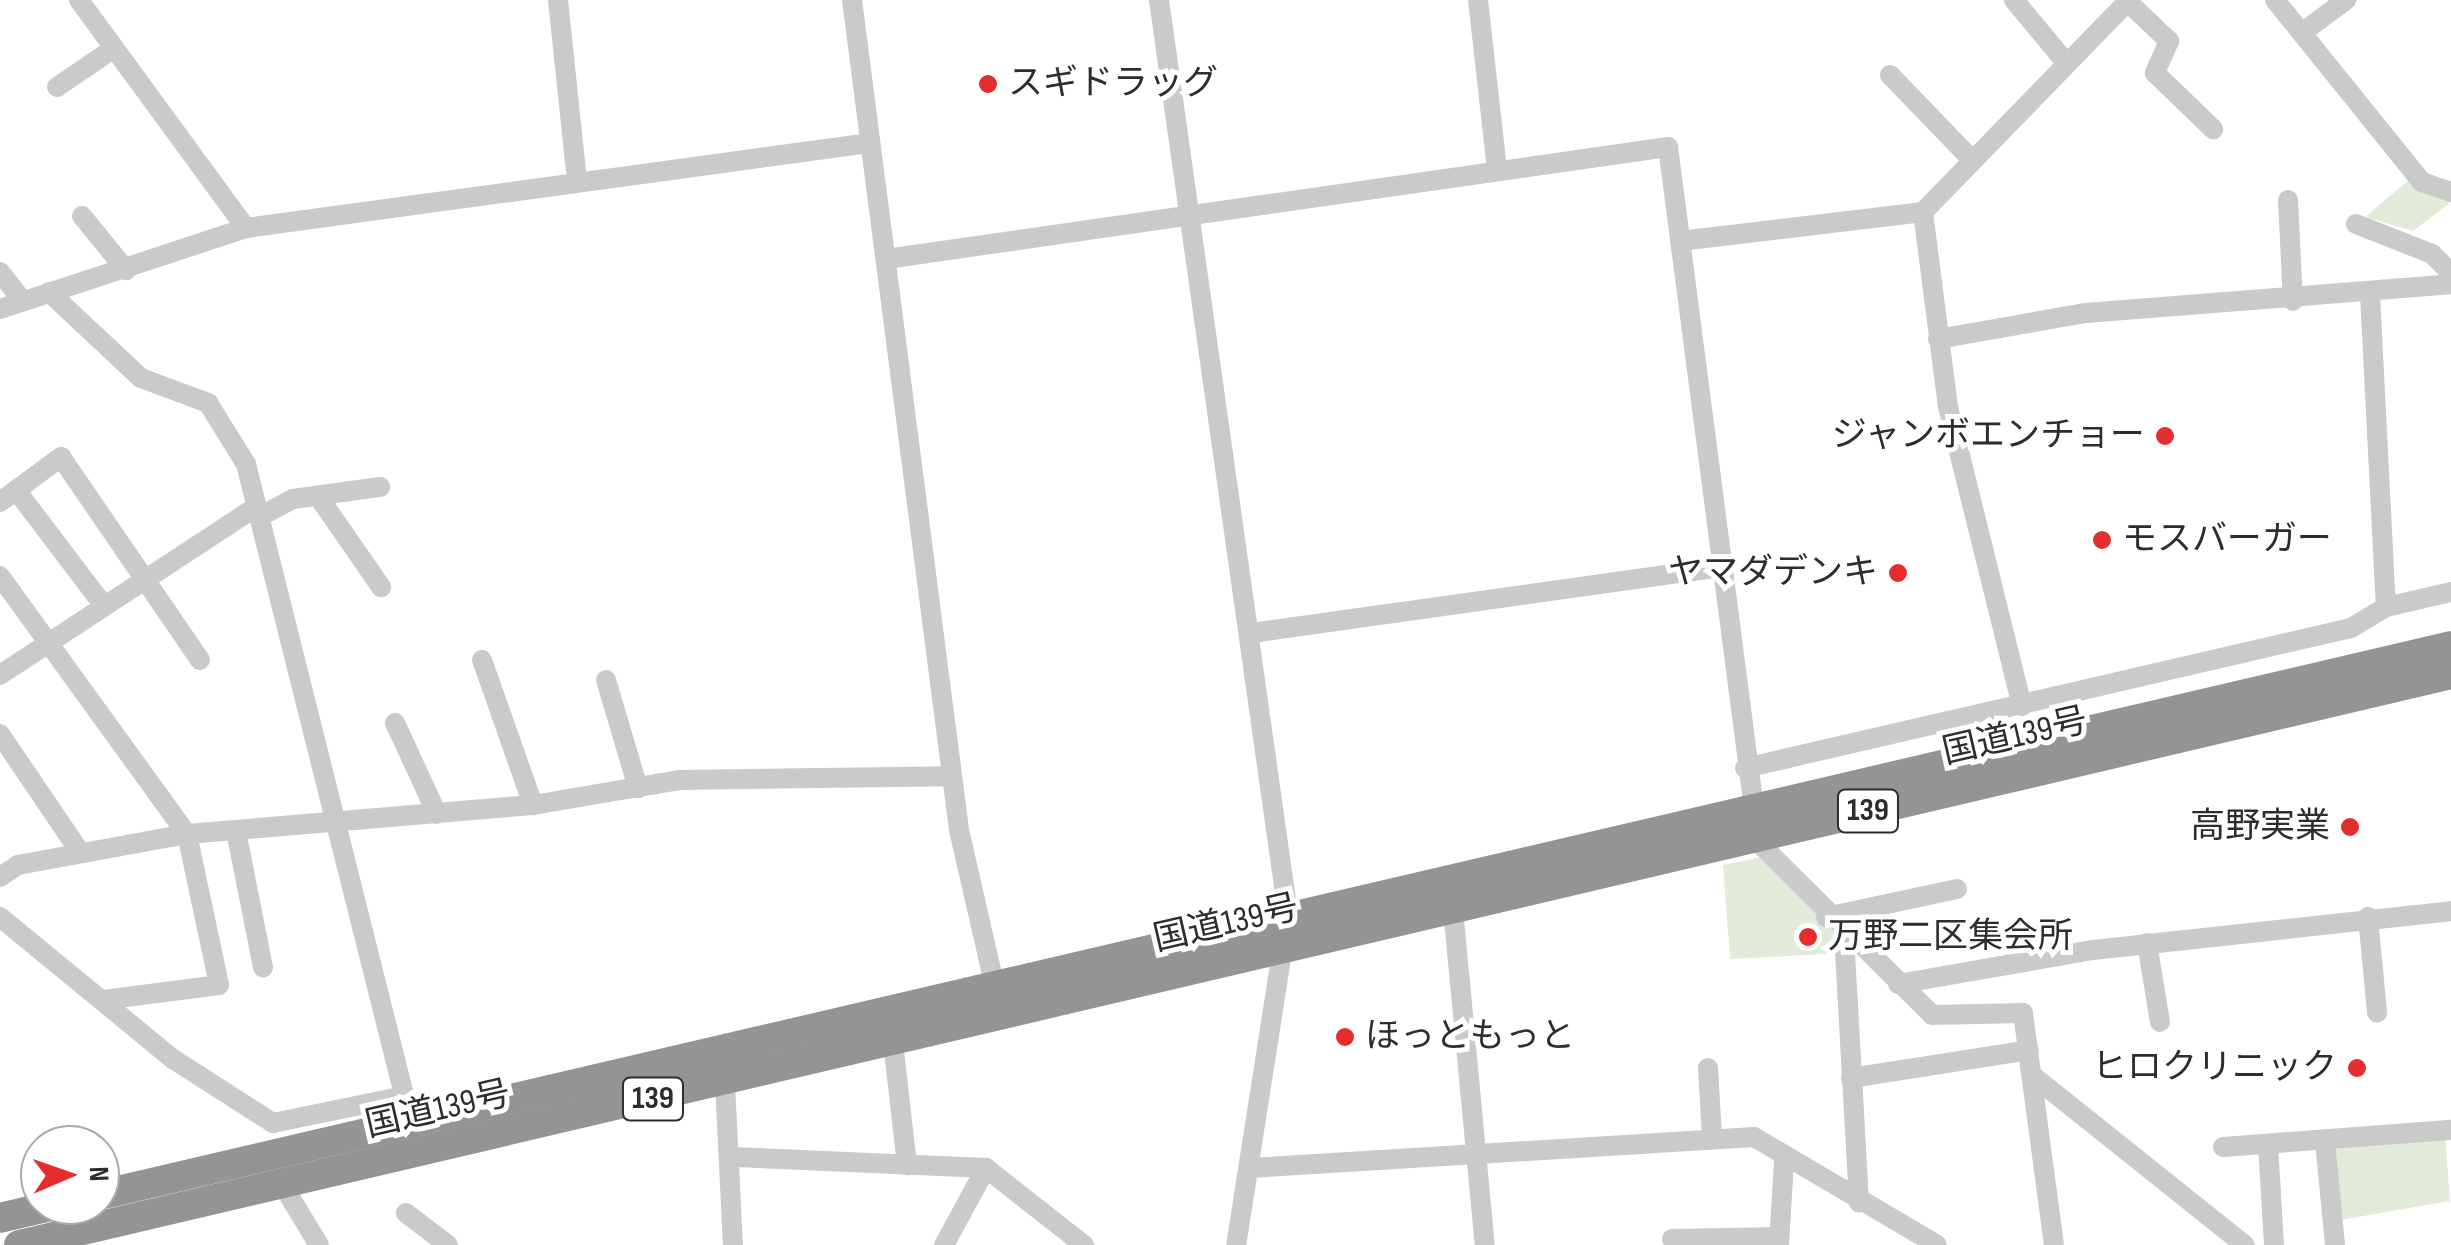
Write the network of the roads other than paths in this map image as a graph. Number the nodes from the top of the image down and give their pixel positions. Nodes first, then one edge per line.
1 (80, 0) edge
2 (558, 0) edge
3 (852, 0) edge
4 (1159, 0) edge
5 (1478, 0) edge
6 (2014, 0) edge
7 (2276, 0) edge
8 (2346, 0) edge
9 (2129, 1) edge
10 (2303, 32) junction
11 (113, 49) junction
12 (2063, 60) junction
13 (1890, 75) dead end
14 (57, 87) dead end
15 (2212, 128) dead end
16 (870, 143) junction
17 (1971, 158) junction
18 (1497, 170) junction
19 (577, 180) junction
20 (2451, 192) edge
21 (2288, 200) dead end
22 (1192, 212) junction
23 (1923, 212) junction
24 (82, 216) dead end
25 (2356, 224) dead end
26 (246, 228) junction
27 (1680, 240) junction
28 (886, 258) junction
29 (126, 270) junction
30 (0, 272) edge
31 (2451, 273) edge
32 (2451, 284) edge
33 (49, 292) junction
34 (2370, 294) junction
35 (23, 301) junction
36 (2292, 301) junction
37 (0, 309) edge
38 (1938, 339) junction
39 (380, 487) dead end
40 (8, 496) edge
41 (318, 496) junction
42 (258, 512) junction
43 (1719, 568) junction
44 (145, 572) junction
45 (0, 576) edge
46 (382, 587) dead end
47 (2451, 592) edge
48 (101, 602) junction
49 (2386, 607) junction
50 (1252, 634) junction
51 (50, 639) junction
52 (2451, 646) edge
53 (200, 660) dead end
54 (482, 660) dead end
55 (2451, 674) edge
56 (0, 676) edge
57 (2144, 678) junction
58 (606, 680) dead end
59 (2022, 706) junction
60 (2153, 716) junction
61 (395, 723) dead end
62 (1939, 725) junction
63 (0, 734) edge
64 (1950, 762) junction
65 (1744, 768) junction
66 (952, 776) junction
67 (638, 788) junction
68 (533, 805) junction
69 (437, 814) junction
70 (1754, 823) junction
71 (336, 825) junction
72 (236, 831) junction
73 (187, 834) junction
74 (80, 852) junction
75 (0, 877) edge
76 (1957, 889) dead end
77 (1453, 908) junction
78 (2451, 911) edge
79 (1288, 914) junction
80 (0, 916) edge
81 (1826, 917) junction
82 (2368, 917) junction
83 (1844, 934) junction
84 (2147, 944) junction
85 (1285, 948) junction
86 (263, 967) dead end
87 (1898, 984) junction
88 (995, 987) junction
89 (104, 1000) junction
90 (2377, 1012) dead end
91 (2160, 1022) dead end
92 (893, 1042) junction
93 (2029, 1050) junction
94 (1708, 1068) dead end
95 (2033, 1076) junction
96 (1851, 1078) junction
97 (725, 1083) junction
98 (408, 1110) junction
99 (2451, 1130) edge
100 (1712, 1138) junction
101 (2325, 1141) junction
102 (2268, 1144) junction
103 (2224, 1147) dead end
104 (1479, 1150) junction
105 (734, 1157) junction
106 (1784, 1162) junction
107 (907, 1165) junction
108 (986, 1168) junction
109 (1250, 1168) junction
110 (282, 1184) junction
111 (120, 1189) edge
112 (1859, 1203) junction
113 (406, 1213) dead end
114 (1672, 1239) dead end
115 (1779, 1241) edge
116 (19, 1245) edge
117 (319, 1245) edge
118 (448, 1245) edge
119 (733, 1245) edge
120 (944, 1245) edge
121 (1084, 1245) edge
122 (1236, 1245) edge
123 (1485, 1245) edge
124 (1937, 1245) edge
125 (2054, 1245) edge
126 (2245, 1245) edge
127 (2274, 1245) edge
128 (2335, 1245) edge

1 - 11 street
2 - 19 street
3 - 16 street
4 - 22 street
5 - 18 street
6 - 12 street
7 - 10 street
8 - 10 street
9 - 12 street
9 - 15 street
10 - 20 street
11 - 14 street
11 - 26 street
12 - 17 street
13 - 17 street
16 - 19 street
16 - 28 street
17 - 23 street
18 - 22 street
18 - 27 street
19 - 26 street
21 - 36 street
22 - 28 street
22 - 50 street
23 - 27 street
23 - 38 street
24 - 29 street
25 - 31 street
26 - 29 street
27 - 43 street
28 - 66 street
29 - 33 street
30 - 35 street
32 - 34 street
33 - 35 street
33 - 42 street
34 - 36 street
34 - 49 street
35 - 37 street
36 - 38 street
38 - 59 street
39 - 41 street
40 - 44 street
40 - 48 street
41 - 42 street
41 - 46 street
42 - 44 street
42 - 71 street
43 - 50 street
43 - 65 street
44 - 48 street
44 - 53 street
45 - 51 street
47 - 49 street
48 - 51 street
49 - 57 street
50 - 79 street
51 - 56 street
51 - 73 street
52 - 60 highway, 国道139号 / 139
54 - 68 street
55 - 70 highway, 国道139号 / 139
57 - 59 street
57 - 60 street
58 - 67 street
59 - 62 street
60 - 64 highway, 国道139号 / 139
61 - 69 street
62 - 64 street
62 - 65 street
63 - 74 street
64 - 70 highway, 国道139号 / 139
65 - 70 street
66 - 67 street
66 - 88 street
67 - 68 street
68 - 69 street
69 - 71 street
70 - 77 highway, 国道139号 / 139
70 - 79 highway, 国道139号 / 139
70 - 81 street
71 - 72 street
71 - 98 street
72 - 73 street
72 - 86 street
73 - 74 street
73 - 89 street
74 - 75 street
76 - 81 street
77 - 85 highway, 国道139号 / 139
77 - 104 street
78 - 82 street
79 - 85 street
79 - 88 highway, 国道139号 / 139
80 - 89 street
81 - 83 street
82 - 84 street
82 - 90 street
83 - 87 street
83 - 96 street
84 - 87 street
84 - 91 street
85 - 92 highway, 国道139号 / 139
85 - 109 street
87 - 93 street
88 - 98 highway, 国道139号 / 139
89 - 98 street
92 - 97 highway, 国道139号 / 139
92 - 107 street
93 - 95 street
93 - 96 street
94 - 100 street
95 - 125 street
95 - 126 street
96 - 112 street
97 - 105 street
97 - 110 highway, 国道139号 / 139
98 - 111 highway, 国道139号 / 139
99 - 101 street
100 - 104 street
100 - 106 street
101 - 102 street
101 - 128 street
102 - 103 street
102 - 127 street
104 - 109 street
104 - 123 street
105 - 107 street
105 - 119 street
106 - 112 street
106 - 115 street
107 - 108 street
108 - 120 street
108 - 121 street
109 - 122 street
110 - 116 highway, 国道139号 / 139
110 - 117 street
112 - 124 street
113 - 118 street
114 - 115 street

